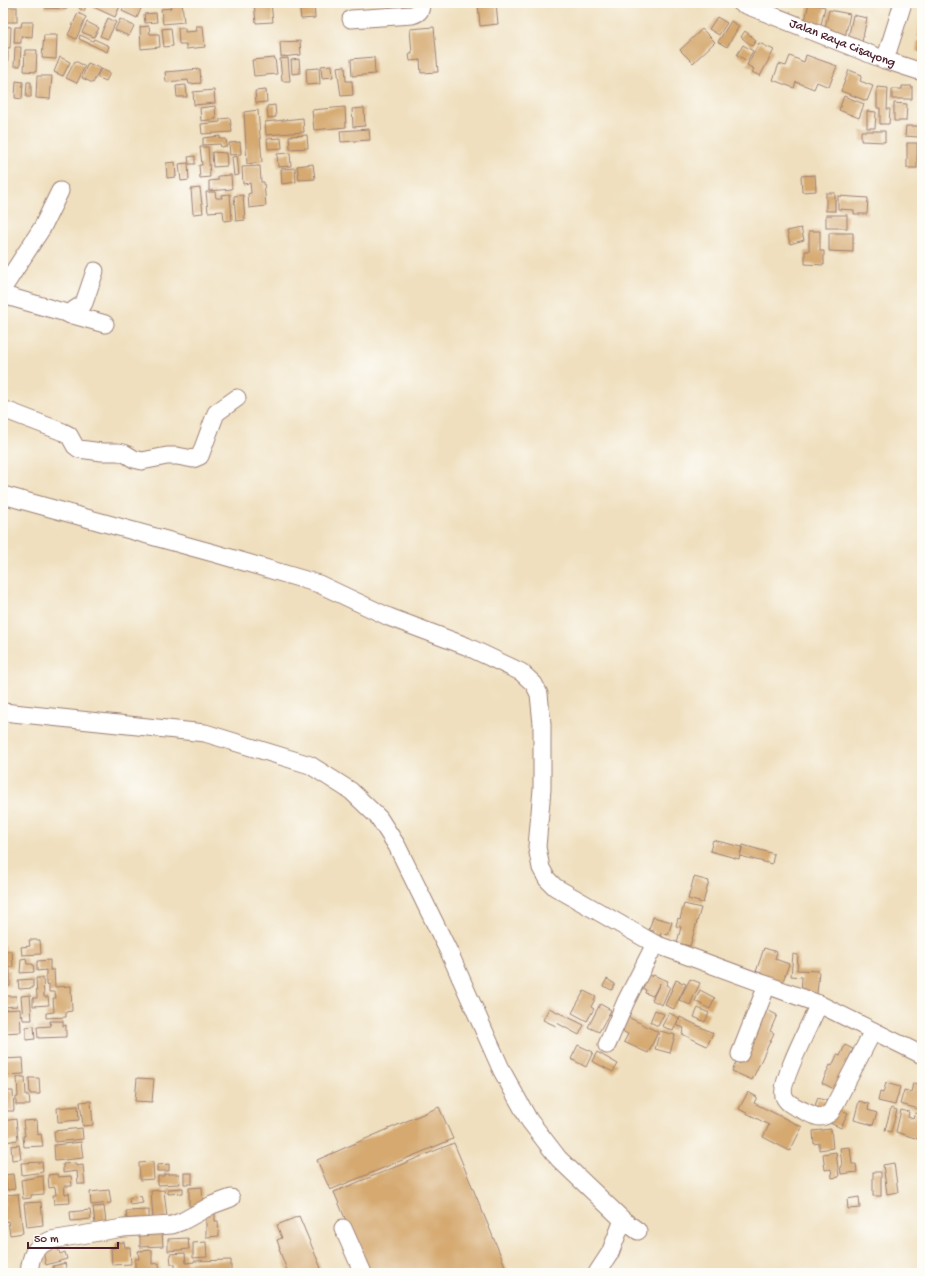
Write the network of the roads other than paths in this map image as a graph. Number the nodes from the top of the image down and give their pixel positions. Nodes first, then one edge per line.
1 (421, 3) edge
2 (741, 3) edge
3 (903, 3) edge
4 (351, 19) dead end
5 (885, 60) junction
6 (922, 72) edge
7 (60, 191) dead end
8 (95, 271) dead end
9 (3, 288) edge
10 (3, 295) edge
11 (70, 315) junction
12 (105, 324) dead end
13 (237, 398) dead end
14 (3, 409) edge
15 (3, 495) edge
16 (3, 712) edge
17 (655, 944) junction
18 (767, 985) junction
19 (819, 1004) junction
20 (873, 1031) junction
21 (607, 1045) dead end
22 (740, 1054) dead end
23 (922, 1055) edge
24 (231, 1198) dead end
25 (623, 1220) junction
26 (343, 1228) dead end
27 (638, 1231) dead end
28 (29, 1273) edge
29 (363, 1273) edge
30 (597, 1273) edge

1 - 4 street
2 - 5 street, Jalan Raya Cisayong
3 - 5 street
5 - 6 street, Jalan Raya Cisayong
7 - 9 street
8 - 11 street
10 - 11 street
11 - 12 street
13 - 14 street
15 - 17 street
16 - 25 street
17 - 18 street
17 - 21 street
18 - 19 street
18 - 22 street
19 - 20 street
19 - 20 street
20 - 23 street
24 - 28 street
25 - 27 street
25 - 30 street
26 - 29 street

